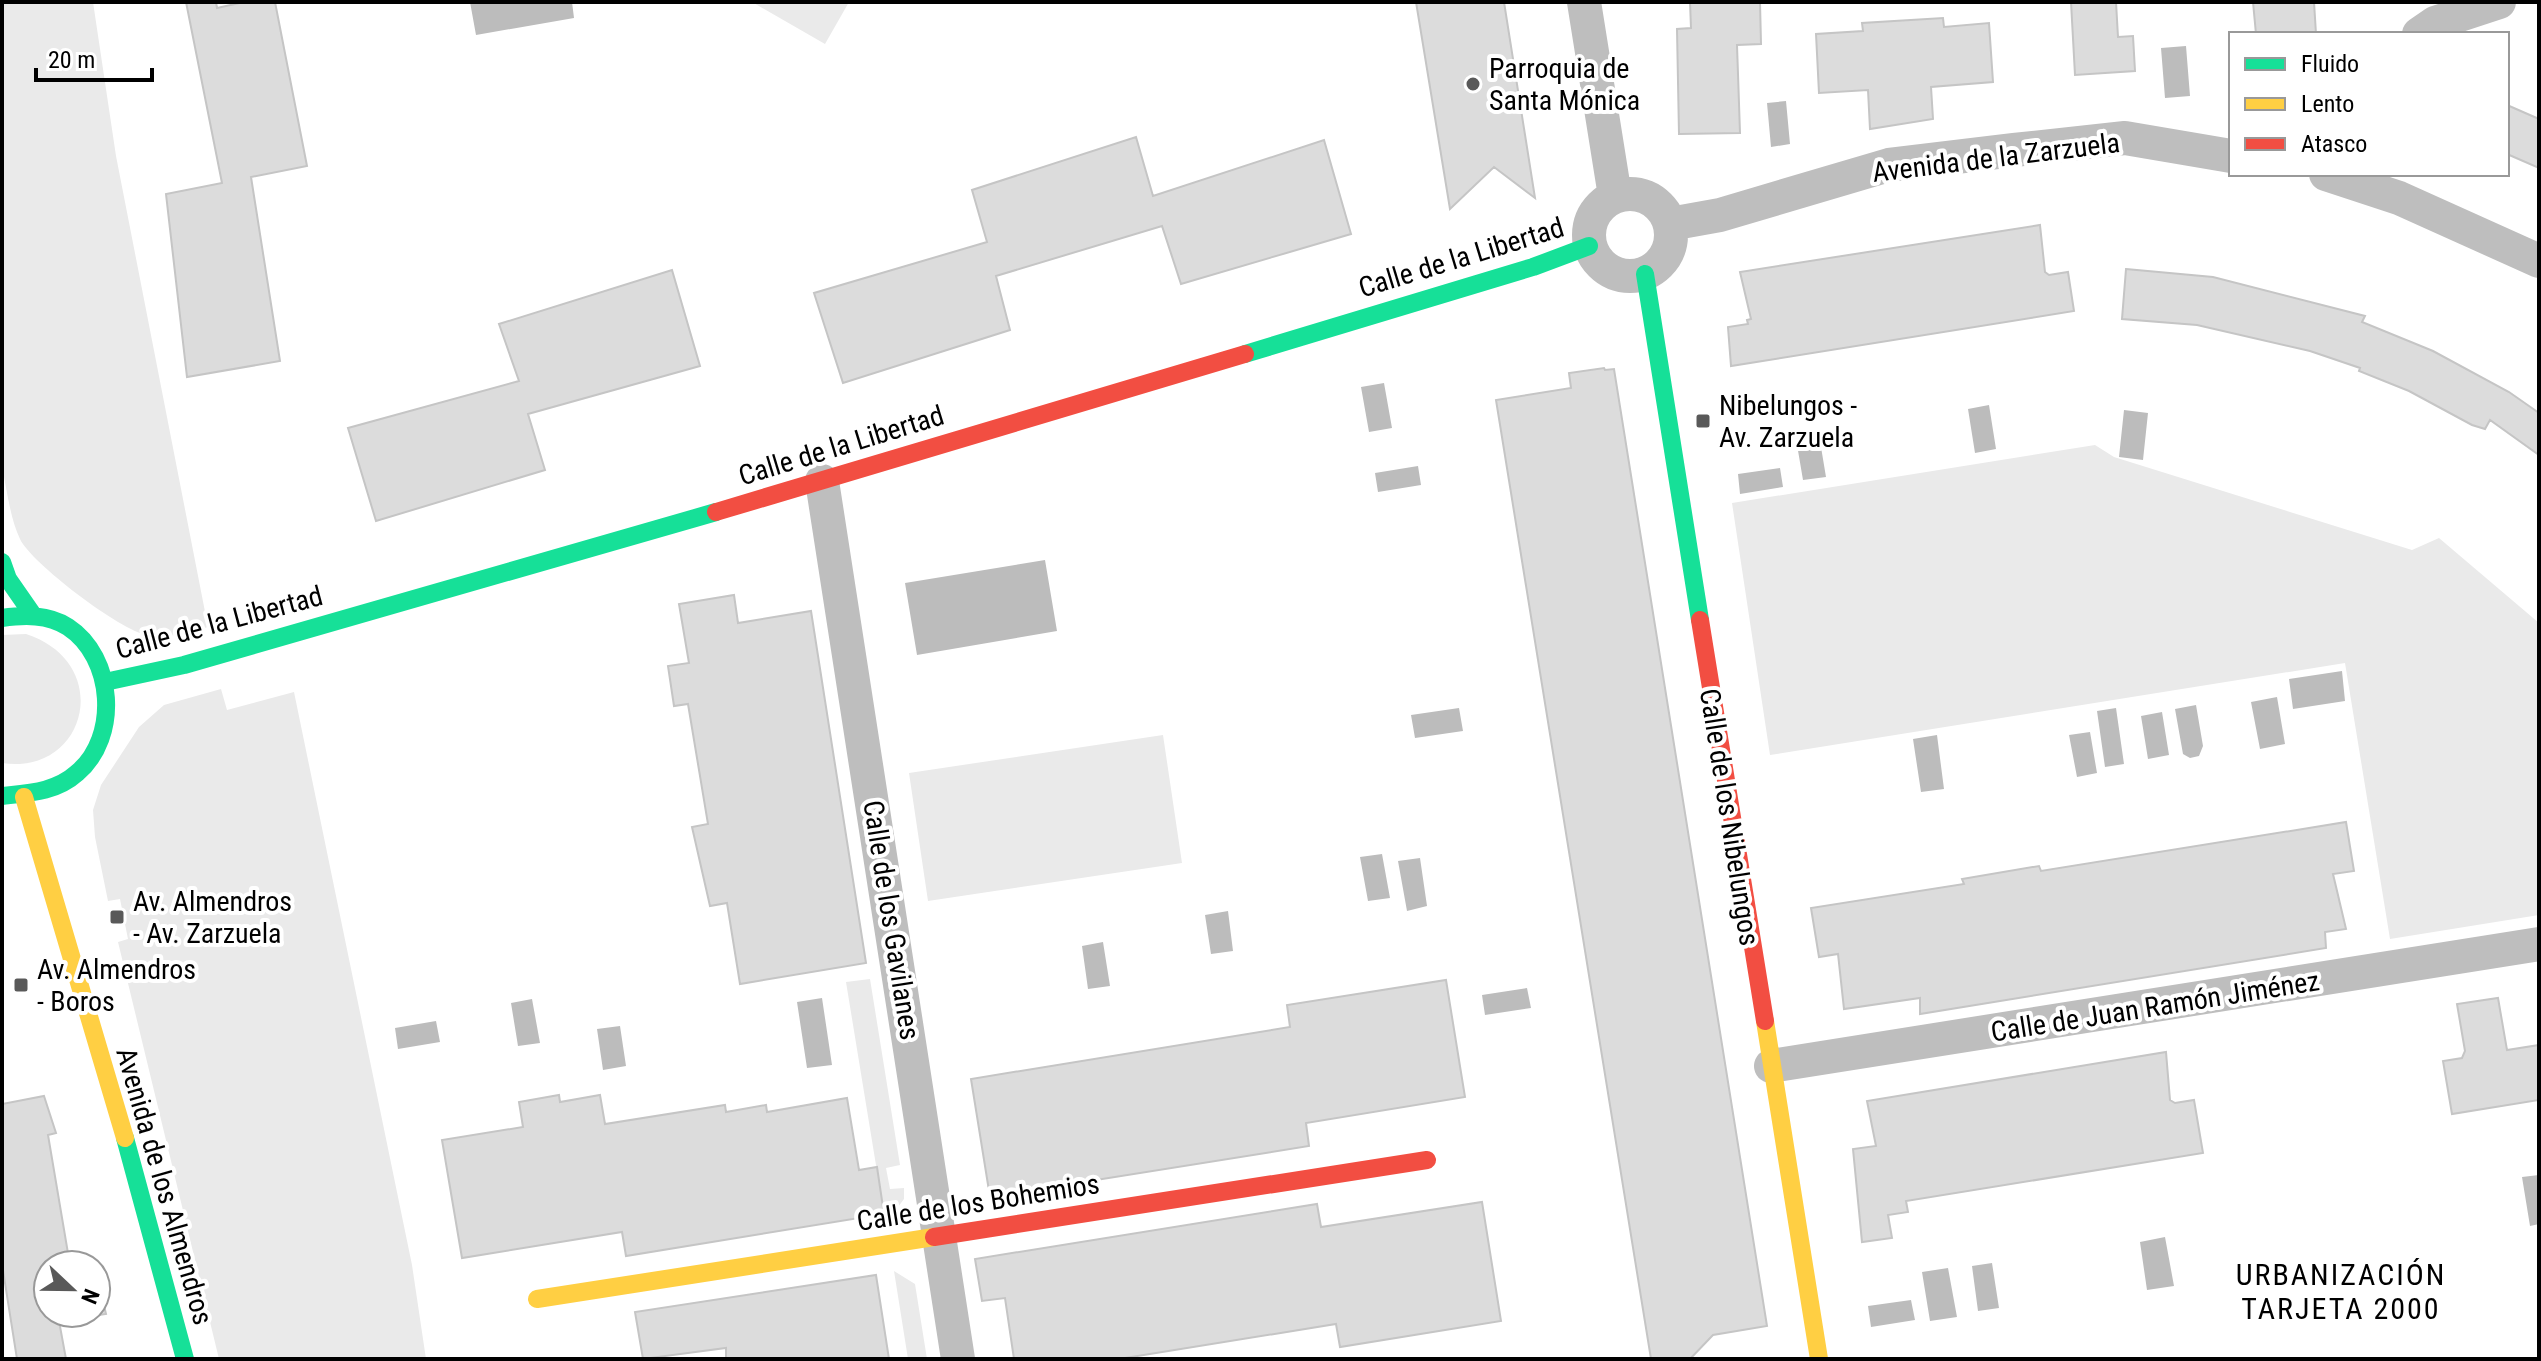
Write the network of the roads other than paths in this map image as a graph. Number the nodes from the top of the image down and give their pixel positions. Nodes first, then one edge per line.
1 (1576, 2) edge
2 (1584, 2) edge
3 (1598, 2) edge
4 (2499, 2) edge
5 (2422, 32) edge
6 (1589, 36) junction
7 (2229, 156) edge
8 (2337, 176) edge
9 (1615, 196) junction
10 (1670, 224) junction
11 (1589, 246) junction
12 (2539, 261) edge
13 (1645, 274) junction
14 (822, 481) junction
15 (2, 562) edge
16 (33, 615) junction
17 (2, 618) edge
18 (105, 682) junction
19 (2, 796) edge
20 (24, 797) junction
21 (2539, 944) edge
22 (1771, 1066) junction
23 (1427, 1160) dead end
24 (940, 1236) junction
25 (537, 1299) dead end
26 (185, 1359) edge
27 (958, 1359) edge
28 (1819, 1359) edge

1 - 6 street
2 - 6 street
3 - 6 street
4 - 5 street
6 - 9 street
7 - 10 street, Avenida de la Zarzuela
8 - 12 street
9 - 10 street
9 - 11 street
10 - 13 street
11 - 13 street
11 - 14 street, Calle de la Libertad
13 - 22 street, Calle de los Nibelungos
14 - 18 street, Calle de la Libertad
14 - 24 street, Calle de los Gavilanes
15 - 16 street
16 - 17 street
16 - 18 street
18 - 20 street
19 - 20 street
20 - 26 street, Avenida de los Almendros
21 - 22 street, Calle de Juan Ramón Jiménez
22 - 28 street, Calle de los Nibelungos
23 - 24 street, Calle de los Bohemios
24 - 25 street, Calle de los Bohemios
24 - 27 street, Calle de los Gavilanes

